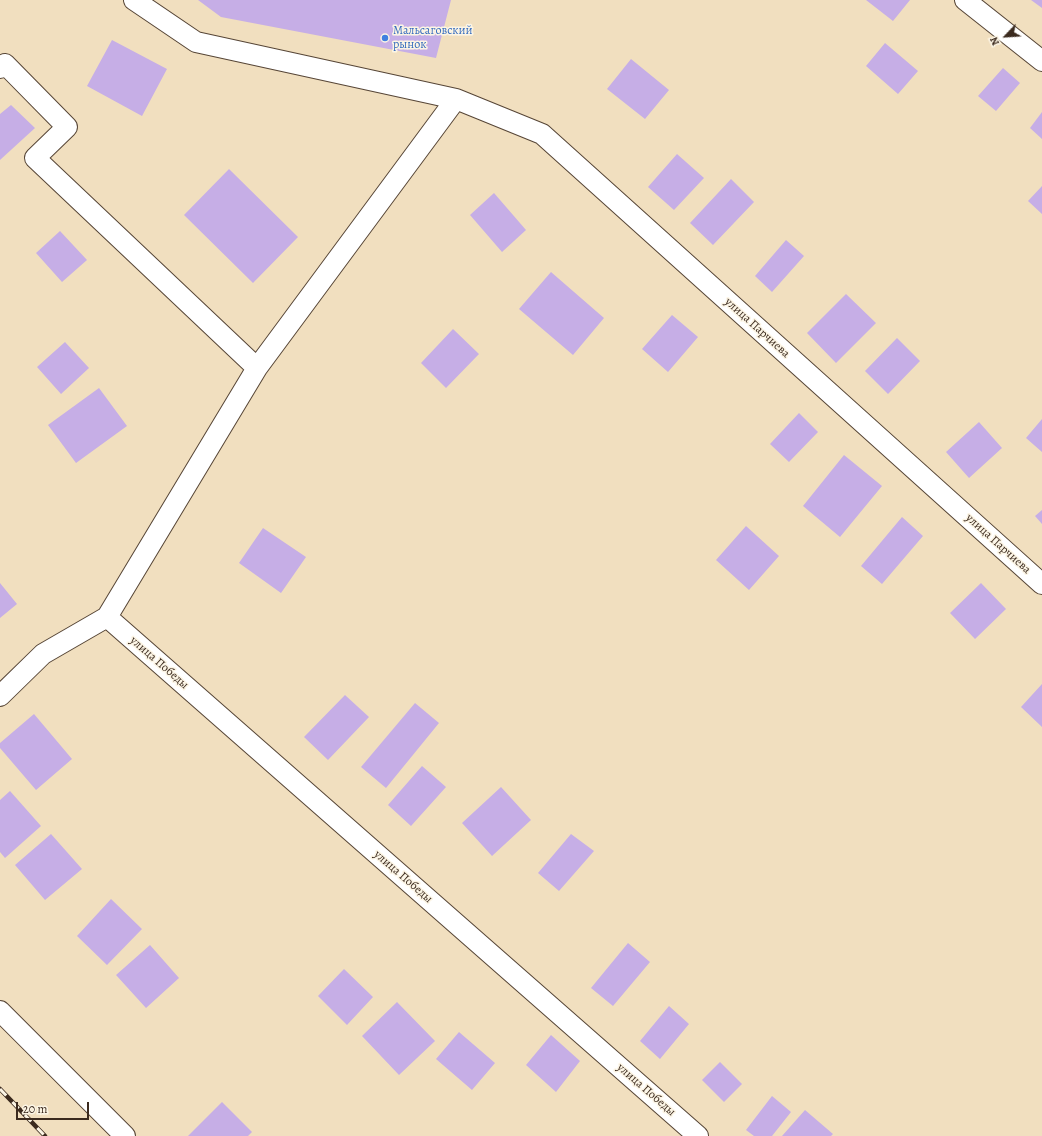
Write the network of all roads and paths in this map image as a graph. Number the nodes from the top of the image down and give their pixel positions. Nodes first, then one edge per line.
1 (134, 0) edge
2 (965, 0) edge
3 (1042, 61) edge
4 (0, 68) edge
5 (456, 99) junction
6 (257, 368) junction
7 (1042, 584) edge
8 (107, 617) junction
9 (0, 696) edge
10 (0, 1011) edge
11 (125, 1136) edge
12 (698, 1136) edge

1 - 5 street, улица Парчиева
2 - 3 street
4 - 6 street
5 - 6 street
5 - 7 street, улица Парчиева
6 - 8 street
8 - 9 street
8 - 12 street, улица Победы
10 - 11 street

